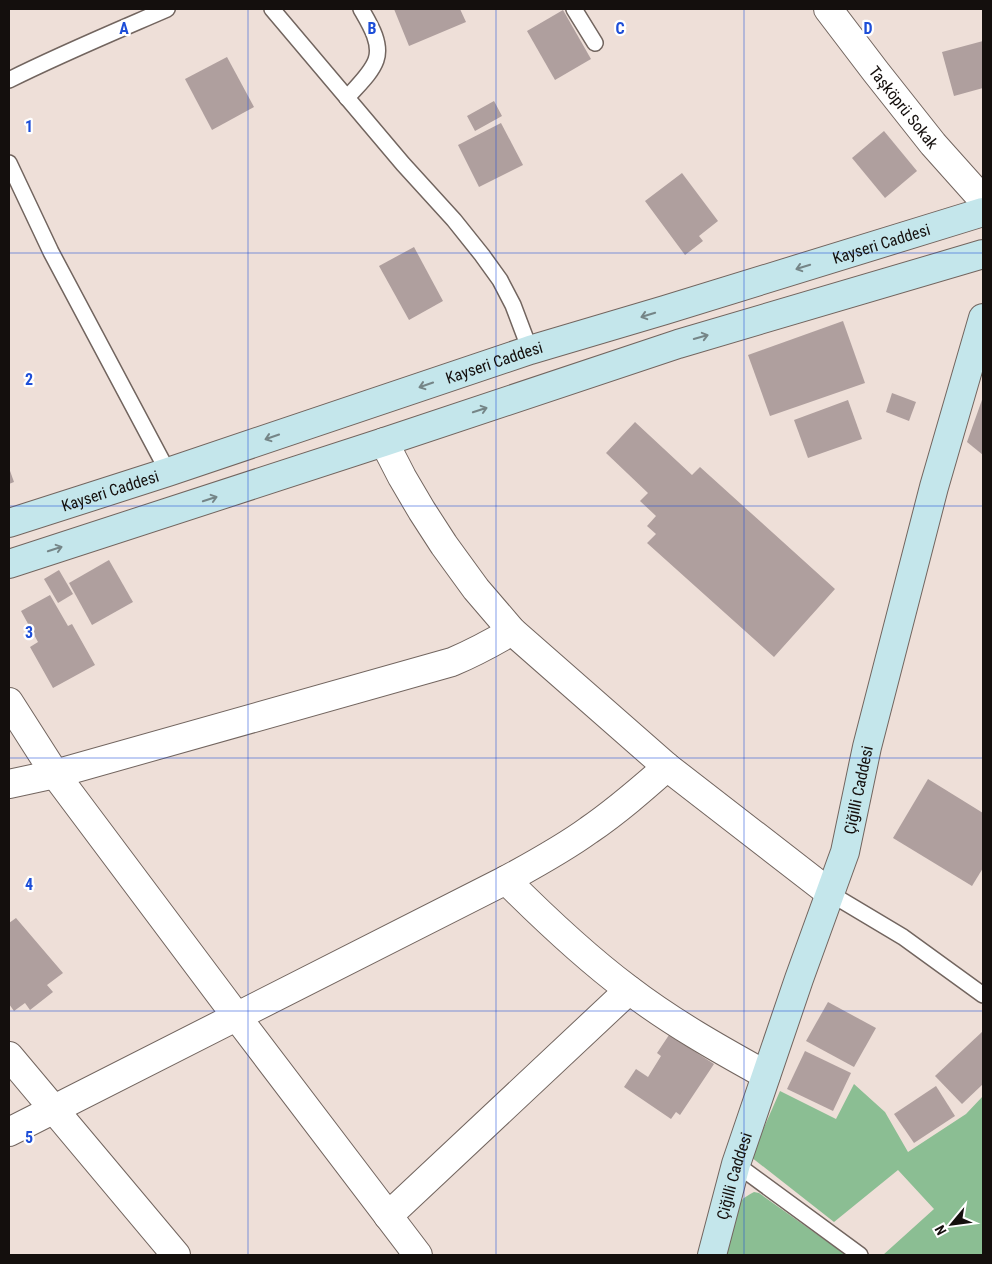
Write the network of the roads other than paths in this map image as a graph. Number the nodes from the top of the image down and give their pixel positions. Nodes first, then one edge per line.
1 (167, 9) edge
2 (272, 9) edge
3 (361, 9) edge
4 (574, 9) edge
5 (828, 9) edge
6 (594, 43) dead end
7 (9, 80) edge
8 (348, 98) junction
9 (9, 163) edge
10 (983, 200) edge
11 (983, 212) edge
12 (983, 254) edge
13 (983, 318) edge
14 (530, 350) junction
15 (384, 442) junction
16 (168, 472) junction
17 (9, 523) edge
18 (9, 564) edge
19 (512, 631) junction
20 (9, 702) edge
21 (668, 767) junction
22 (55, 774) junction
23 (9, 784) edge
24 (506, 880) junction
25 (830, 894) junction
26 (629, 990) junction
27 (983, 995) edge
28 (236, 1018) junction
29 (9, 1056) edge
30 (766, 1074) junction
31 (53, 1110) junction
32 (9, 1132) edge
33 (736, 1164) junction
34 (388, 1216) junction
35 (412, 1253) edge
36 (176, 1255) edge
37 (712, 1255) edge
38 (860, 1255) edge

1 - 7 lane
2 - 8 lane
3 - 8 lane
4 - 6 lane
5 - 10 street, Taşköprü Sokak
8 - 14 lane
9 - 16 lane
11 -> 14 main road, Kayseri Caddesi
15 -> 12 main road
13 - 25 main road, Çiğilli Caddesi
14 -> 16 main road, Kayseri Caddesi
18 -> 15 main road
15 - 19 street
16 - 17 main road, Kayseri Caddesi
19 - 21 street
19 - 22 street
20 - 22 street
21 - 24 street
21 - 25 street
22 - 23 street
22 - 28 street
24 - 26 street
24 - 28 street
25 - 27 lane
25 - 30 main road, Çiğilli Caddesi
26 - 30 street
26 - 34 street
28 - 31 street
28 - 34 street
29 - 31 street
30 - 33 main road, Çiğilli Caddesi
31 - 32 street
31 - 36 street
33 - 37 main road, Çiğilli Caddesi
33 - 38 lane
34 - 35 street

